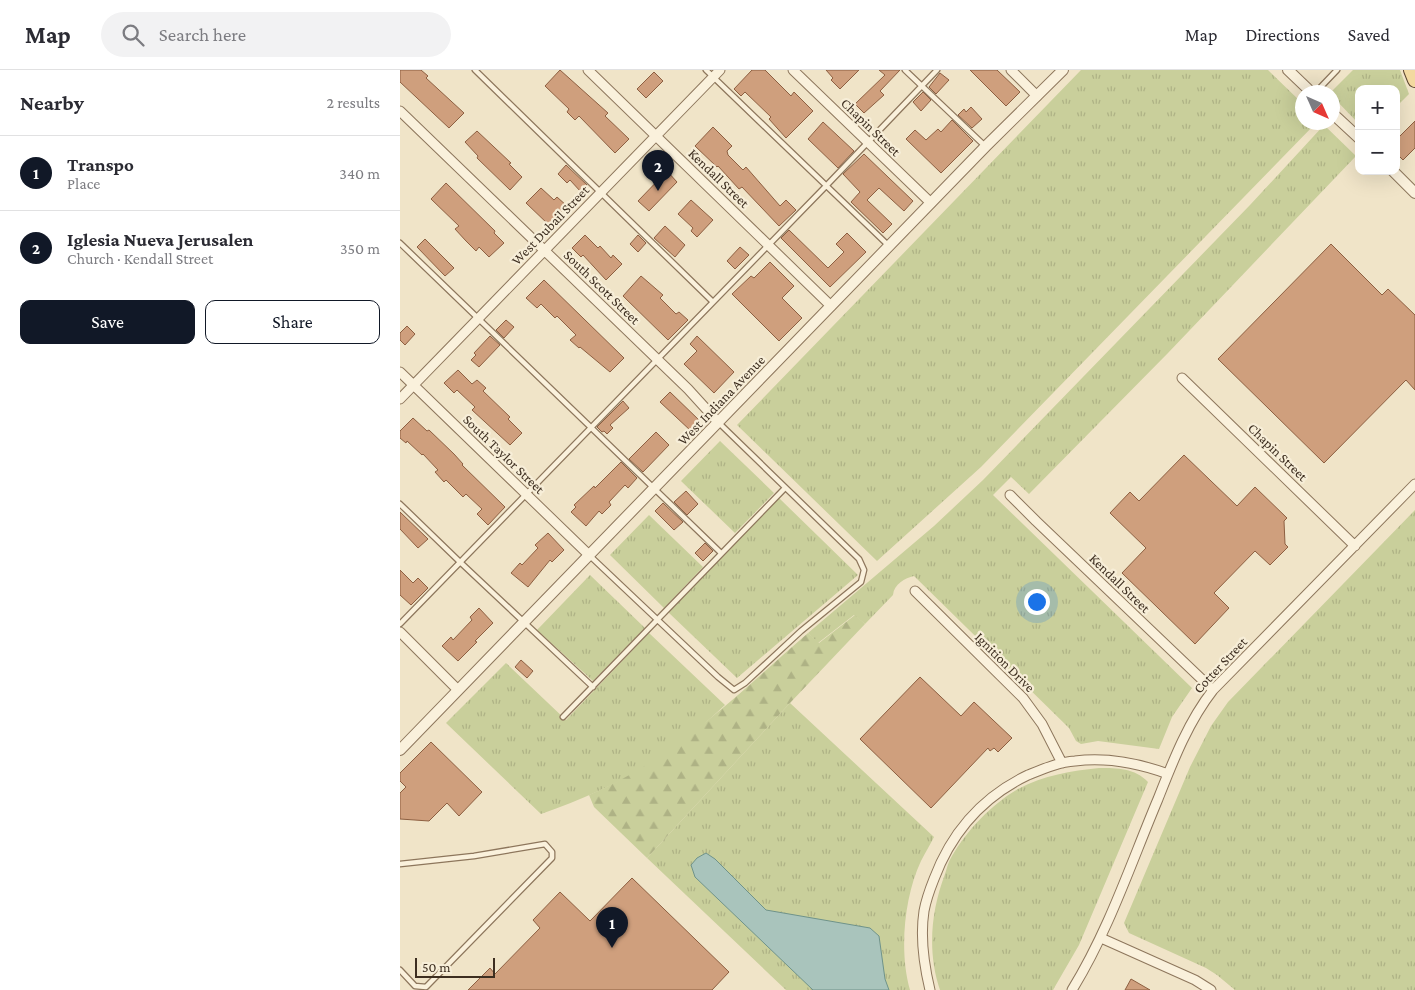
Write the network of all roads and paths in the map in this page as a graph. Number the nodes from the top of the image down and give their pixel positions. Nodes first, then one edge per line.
1 (475, 70) edge
2 (588, 70) edge
3 (706, 70) edge
4 (793, 70) edge
5 (905, 70) edge
6 (937, 70) edge
7 (1011, 70) edge
8 (1063, 70) edge
9 (1288, 70) edge
10 (1338, 70) edge
11 (1412, 70) edge
12 (716, 73) edge
13 (1415, 80) edge
14 (1304, 85) edge
15 (1323, 85) edge
16 (921, 86) junction
17 (1037, 96) junction
18 (400, 111) edge
19 (1340, 120) edge
20 (1355, 134) edge
21 (656, 136) junction
22 (868, 143) junction
23 (986, 146) junction
24 (1397, 175) edge
25 (826, 186) junction
26 (601, 192) junction
27 (1415, 193) edge
28 (931, 203) junction
29 (400, 242) edge
30 (768, 245) junction
31 (889, 246) junction
32 (544, 250) junction
33 (713, 302) junction
34 (831, 306) junction
35 (478, 318) junction
36 (657, 360) junction
37 (400, 372) edge
38 (1182, 378) dead end
39 (414, 385) junction
40 (400, 399) edge
41 (718, 422) junction
42 (591, 427) junction
43 (1415, 484) edge
44 (654, 488) junction
45 (785, 488) junction
46 (526, 495) junction
47 (1010, 495) dead end
48 (400, 504) edge
49 (1355, 546) junction
50 (721, 553) junction
51 (589, 555) junction
52 (460, 562) junction
53 (915, 591) dead end
54 (657, 619) junction
55 (523, 622) junction
56 (400, 624) edge
57 (400, 632) edge
58 (593, 687) junction
59 (458, 690) junction
60 (1213, 690) junction
61 (563, 717) dead end
62 (400, 750) edge
63 (1062, 763) junction
64 (1168, 774) junction
65 (400, 864) edge
66 (1101, 938) junction
67 (400, 970) edge
68 (930, 990) edge
69 (1072, 990) edge
70 (1211, 990) edge

1 - 26 lane
2 - 21 street, Kendall Street
3 - 12 lane
4 - 22 street, Chapin Street
5 - 16 lane
6 - 16 lane
7 - 17 street
8 - 17 street, West Indiana Avenue
9 - 14 street
10 - 15 lane
11 - 13 main road
12 - 21 street, West Dubail Street
12 - 25 lane
16 - 22 lane
16 - 23 lane
17 - 23 street, West Indiana Avenue
18 - 32 street, South Scott Street
19 - 20 street
21 - 26 street, West Dubail Street
21 - 30 street, Kendall Street
22 - 25 lane
22 - 28 street, Chapin Street
23 - 28 street, West Indiana Avenue
24 - 27 street
25 - 30 lane
25 - 31 lane
26 - 32 street, West Dubail Street
26 - 33 lane
28 - 31 street, West Indiana Avenue
29 - 35 lane
30 - 33 lane
30 - 34 street, Kendall Street
31 - 34 street, West Indiana Avenue
32 - 35 street, West Dubail Street
32 - 36 street, South Scott Street
33 - 36 lane
34 - 41 street, West Indiana Avenue
35 - 39 street, West Dubail Street
35 - 42 lane
36 - 41 street, South Scott Street
36 - 42 lane
37 - 39 street, South Taylor Street
38 - 49 street, Chapin Street
39 - 40 street, West Dubail Street
39 - 46 street, South Taylor Street
41 - 44 street, West Indiana Avenue
41 - 45 lane
42 - 44 lane
42 - 46 lane
43 - 49 street, Cotter Street
44 - 50 lane
44 - 51 street, West Indiana Avenue
45 - 50 lane
45 - 54 lane
46 - 51 street, South Taylor Street
46 - 52 lane
47 - 60 street, Kendall Street
48 - 52 lane
49 - 60 street, Cotter Street
50 - 54 lane
51 - 54 lane
51 - 55 street, West Indiana Avenue
52 - 55 lane
52 - 56 lane
53 - 63 street, Ignition Drive
54 - 58 lane
55 - 58 lane
55 - 59 street, West Indiana Avenue
57 - 59 street
58 - 61 lane
59 - 62 street, West Indiana Avenue
60 - 64 street, Cotter Street
63 - 64 street
63 - 68 street
64 - 66 street, Cotter Street
65 - 67 lane
66 - 69 street, Cotter Street
66 - 70 street

